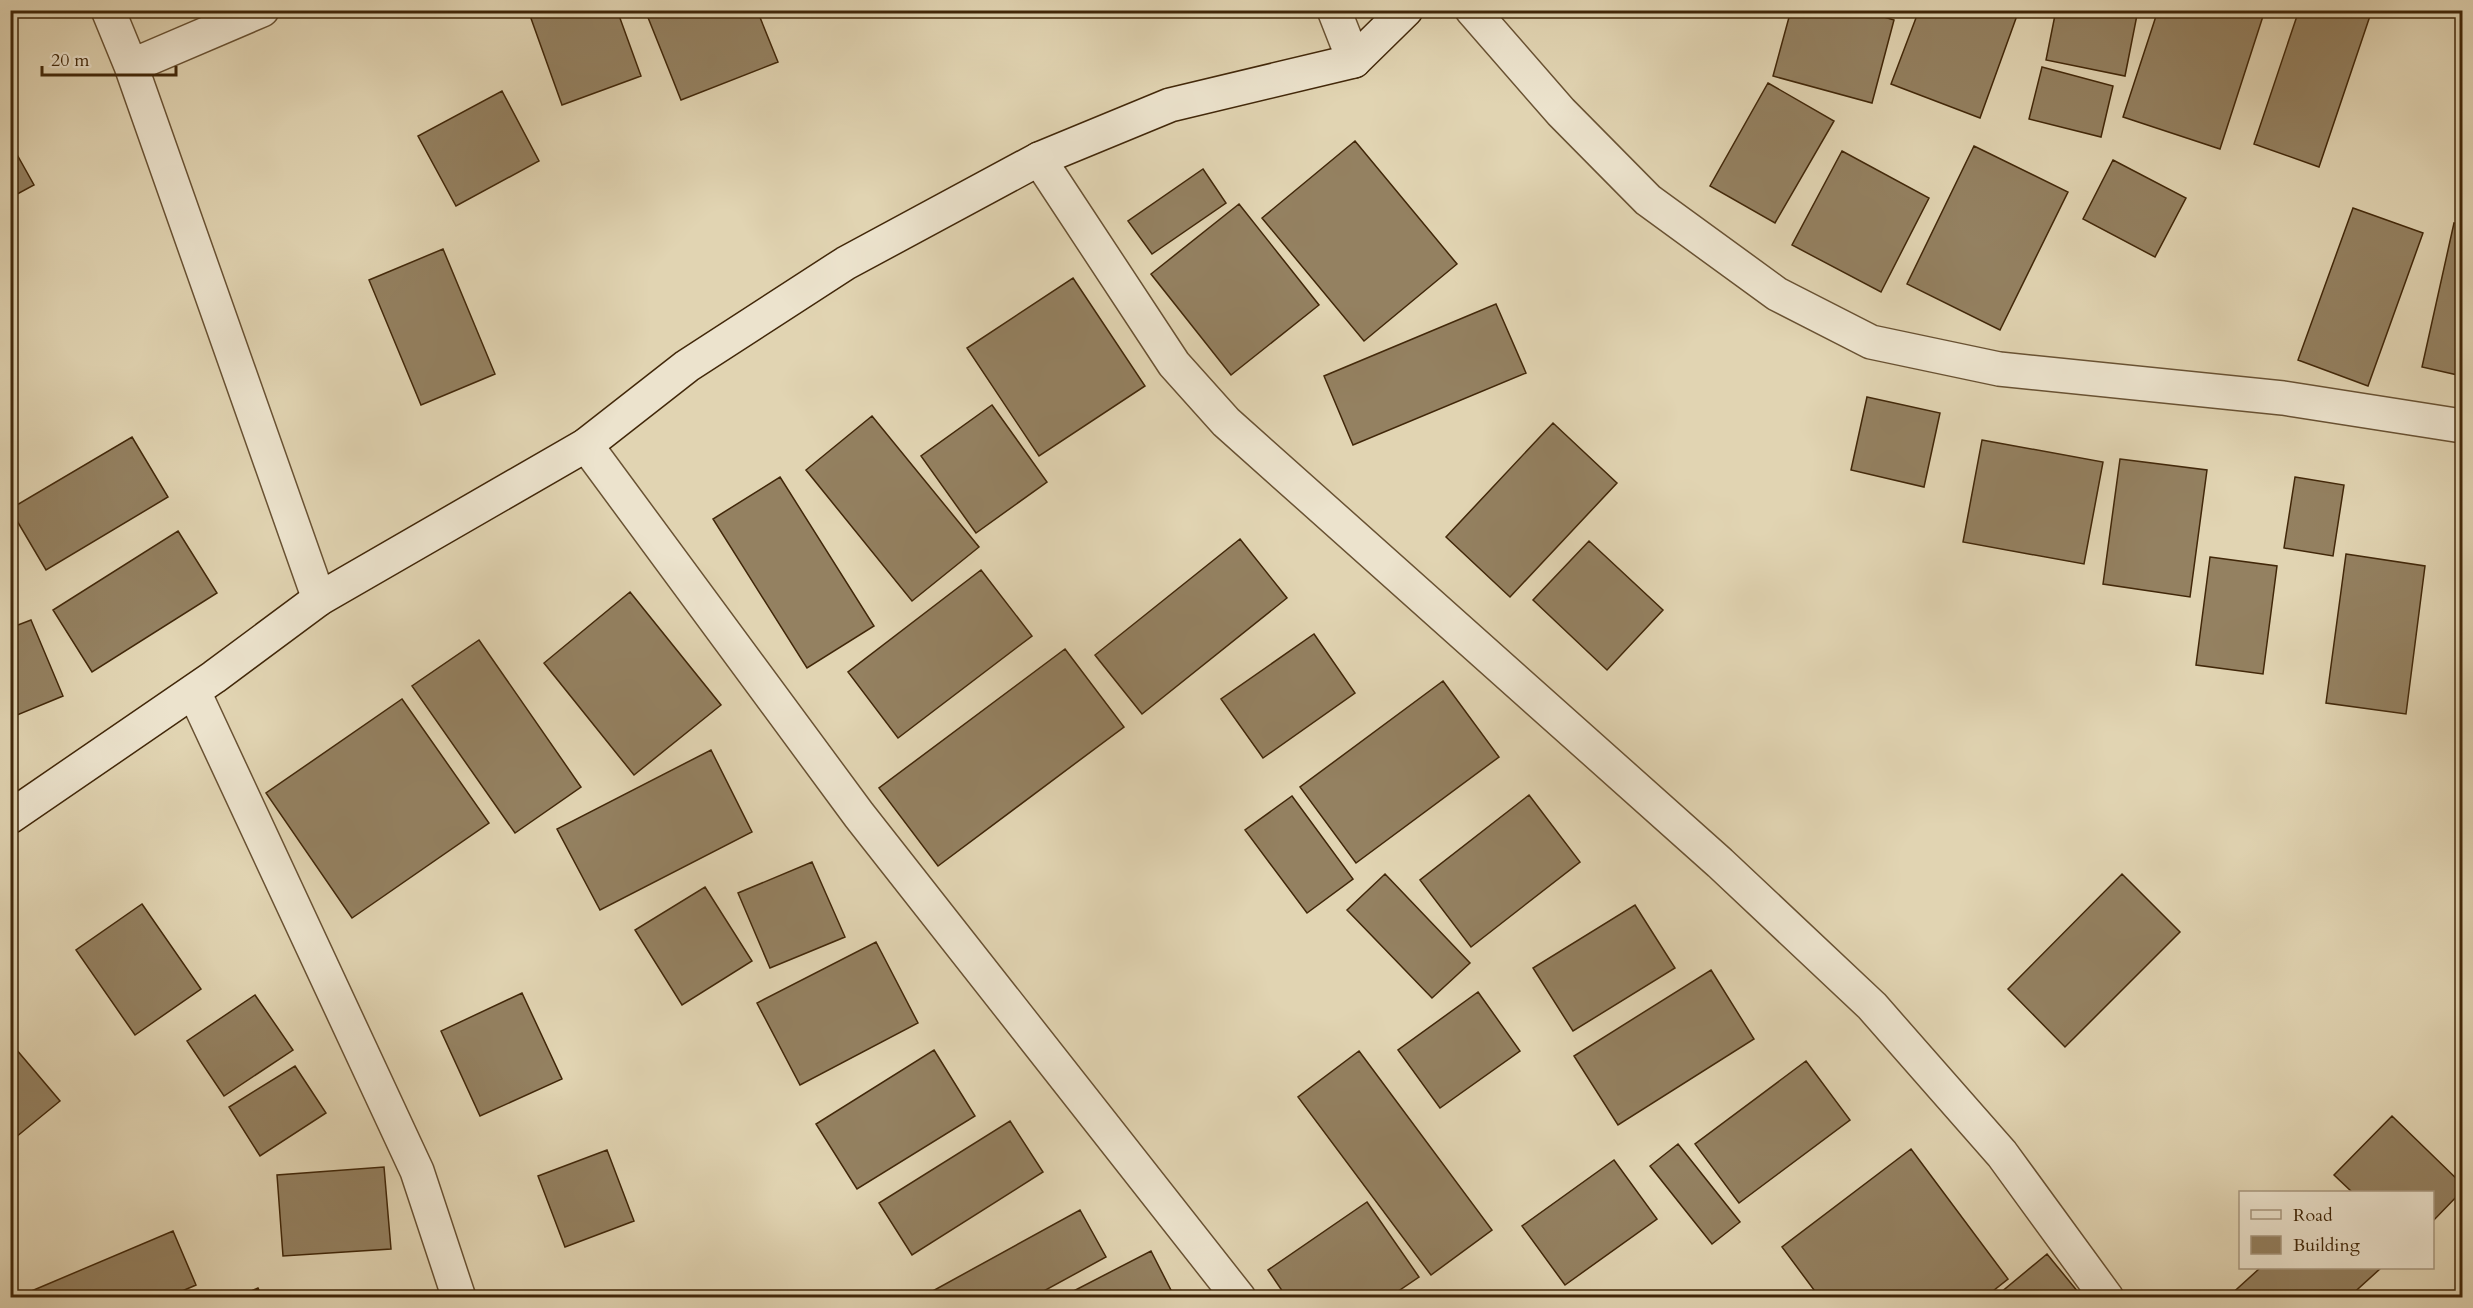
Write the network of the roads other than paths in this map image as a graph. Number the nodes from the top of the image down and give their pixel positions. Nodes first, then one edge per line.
1 (108, 10) edge
2 (262, 10) edge
3 (1334, 10) edge
4 (1406, 10) edge
5 (1472, 10) edge
6 (1354, 61) junction
7 (131, 66) junction
8 (1039, 159) junction
9 (2463, 426) edge
10 (586, 445) junction
11 (319, 599) junction
12 (194, 692) junction
13 (10, 817) edge
14 (459, 1298) edge
15 (1239, 1298) edge
16 (2107, 1298) edge

1 - 7 street
2 - 7 street
3 - 6 street
4 - 6 street
5 - 9 street
6 - 8 street
7 - 11 street
8 - 10 street
8 - 16 street
10 - 11 street
10 - 15 street
11 - 12 street
12 - 13 street
12 - 14 street

